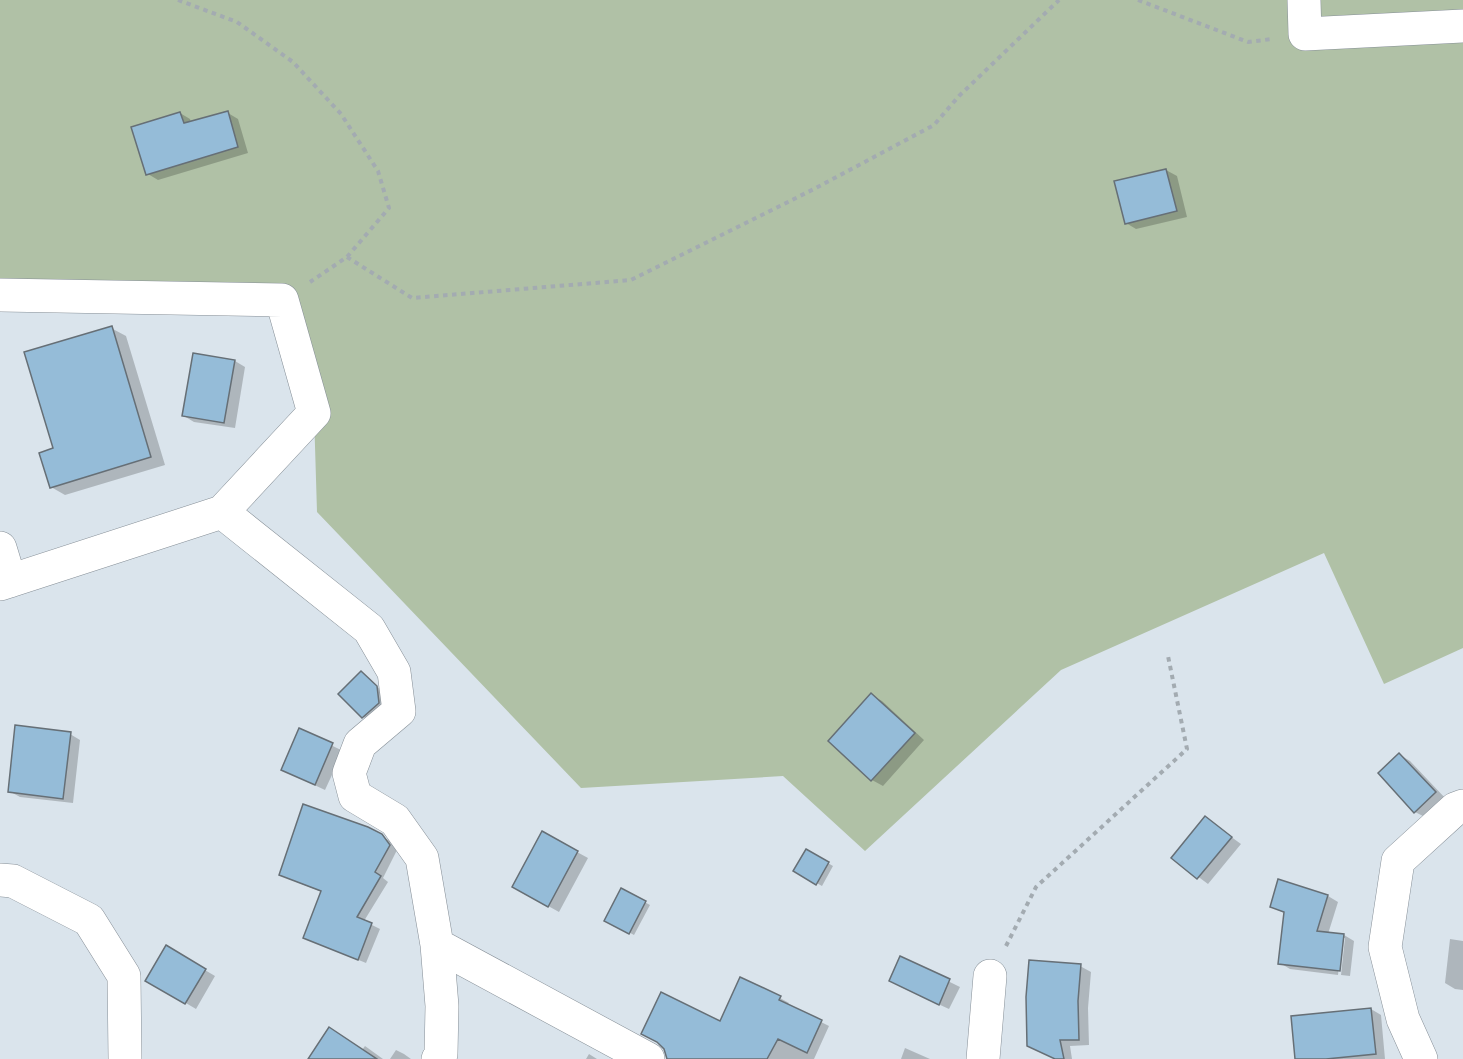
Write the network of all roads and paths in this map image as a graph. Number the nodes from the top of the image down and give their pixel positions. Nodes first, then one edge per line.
1 (177, 0) edge
2 (1059, 0) edge
3 (1138, 0) edge
4 (1304, 0) edge
5 (1463, 26) edge
6 (1305, 34) junction
7 (347, 257) junction
8 (0, 295) edge
9 (282, 300) junction
10 (222, 512) junction
11 (0, 548) edge
12 (5, 583) edge
13 (1168, 656) dead end
14 (1463, 806) edge
15 (0, 880) edge
16 (437, 945) junction
17 (990, 976) joint
18 (125, 1059) edge
19 (438, 1059) edge
20 (648, 1059) edge
21 (983, 1059) edge
22 (1420, 1059) edge

1 - 7 path
2 - 7 path
3 - 6 path
4 - 6 street
5 - 6 street
7 - 9 path
8 - 9 street
9 - 10 street
10 - 12 street
10 - 16 street
11 - 12 street
13 - 17 path
14 - 22 street
15 - 18 street
16 - 19 street
16 - 20 street
17 - 21 street

